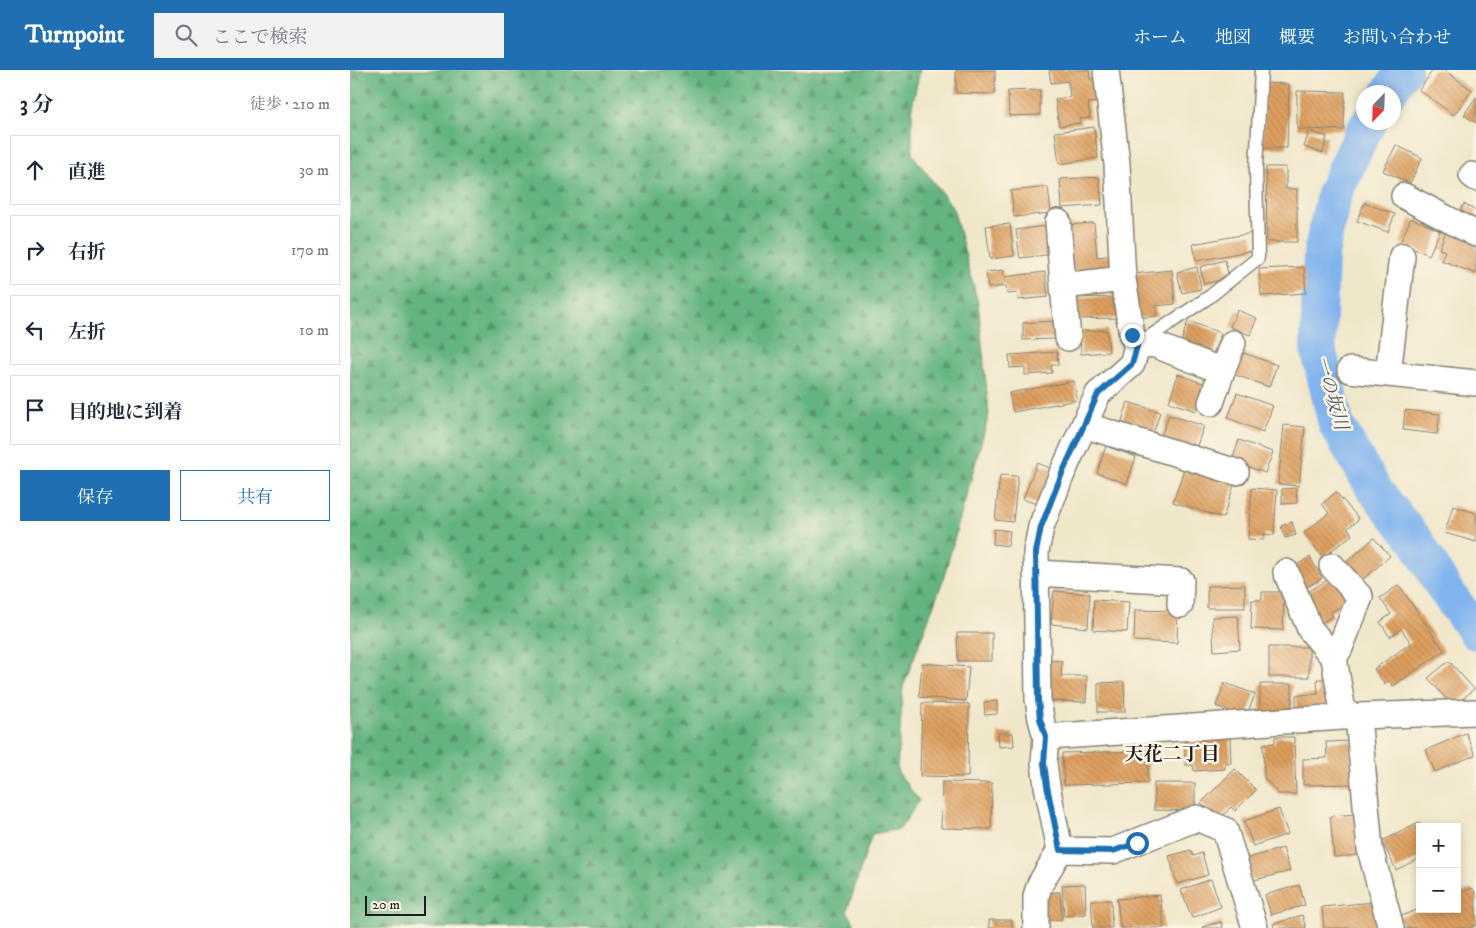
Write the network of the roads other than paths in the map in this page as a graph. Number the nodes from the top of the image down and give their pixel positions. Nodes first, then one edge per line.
1 (1106, 70) edge
2 (1261, 70) edge
3 (1404, 196) dead end
4 (1058, 222) dead end
5 (1476, 234) edge
6 (1402, 256) dead end
7 (1124, 279) junction
8 (1063, 286) junction
9 (1068, 338) dead end
10 (1233, 343) dead end
11 (1137, 346) junction
12 (1350, 370) dead end
13 (1222, 371) junction
14 (1388, 374) junction
15 (1476, 383) edge
16 (1210, 403) dead end
17 (1084, 425) junction
18 (1236, 472) dead end
19 (1332, 566) dead end
20 (1286, 572) dead end
21 (1036, 573) junction
22 (1180, 605) dead end
23 (1334, 658) junction
24 (1476, 712) edge
25 (1351, 717) junction
26 (1046, 737) junction
27 (1060, 850) junction
28 (1036, 928) edge
29 (1255, 928) edge
30 (1391, 928) edge

1 - 7 street
2 - 11 lane
3 - 5 street
4 - 8 street
6 - 14 street
7 - 8 street
7 - 11 street
8 - 9 street
10 - 13 street
11 - 13 street
11 - 17 street
12 - 14 street
13 - 16 street
14 - 15 street
17 - 18 street
17 - 21 street
19 - 23 street
20 - 23 street
21 - 22 street
21 - 26 street
23 - 25 street
24 - 25 street
25 - 26 street
25 - 30 street
26 - 27 street
27 - 28 street
27 - 29 street

